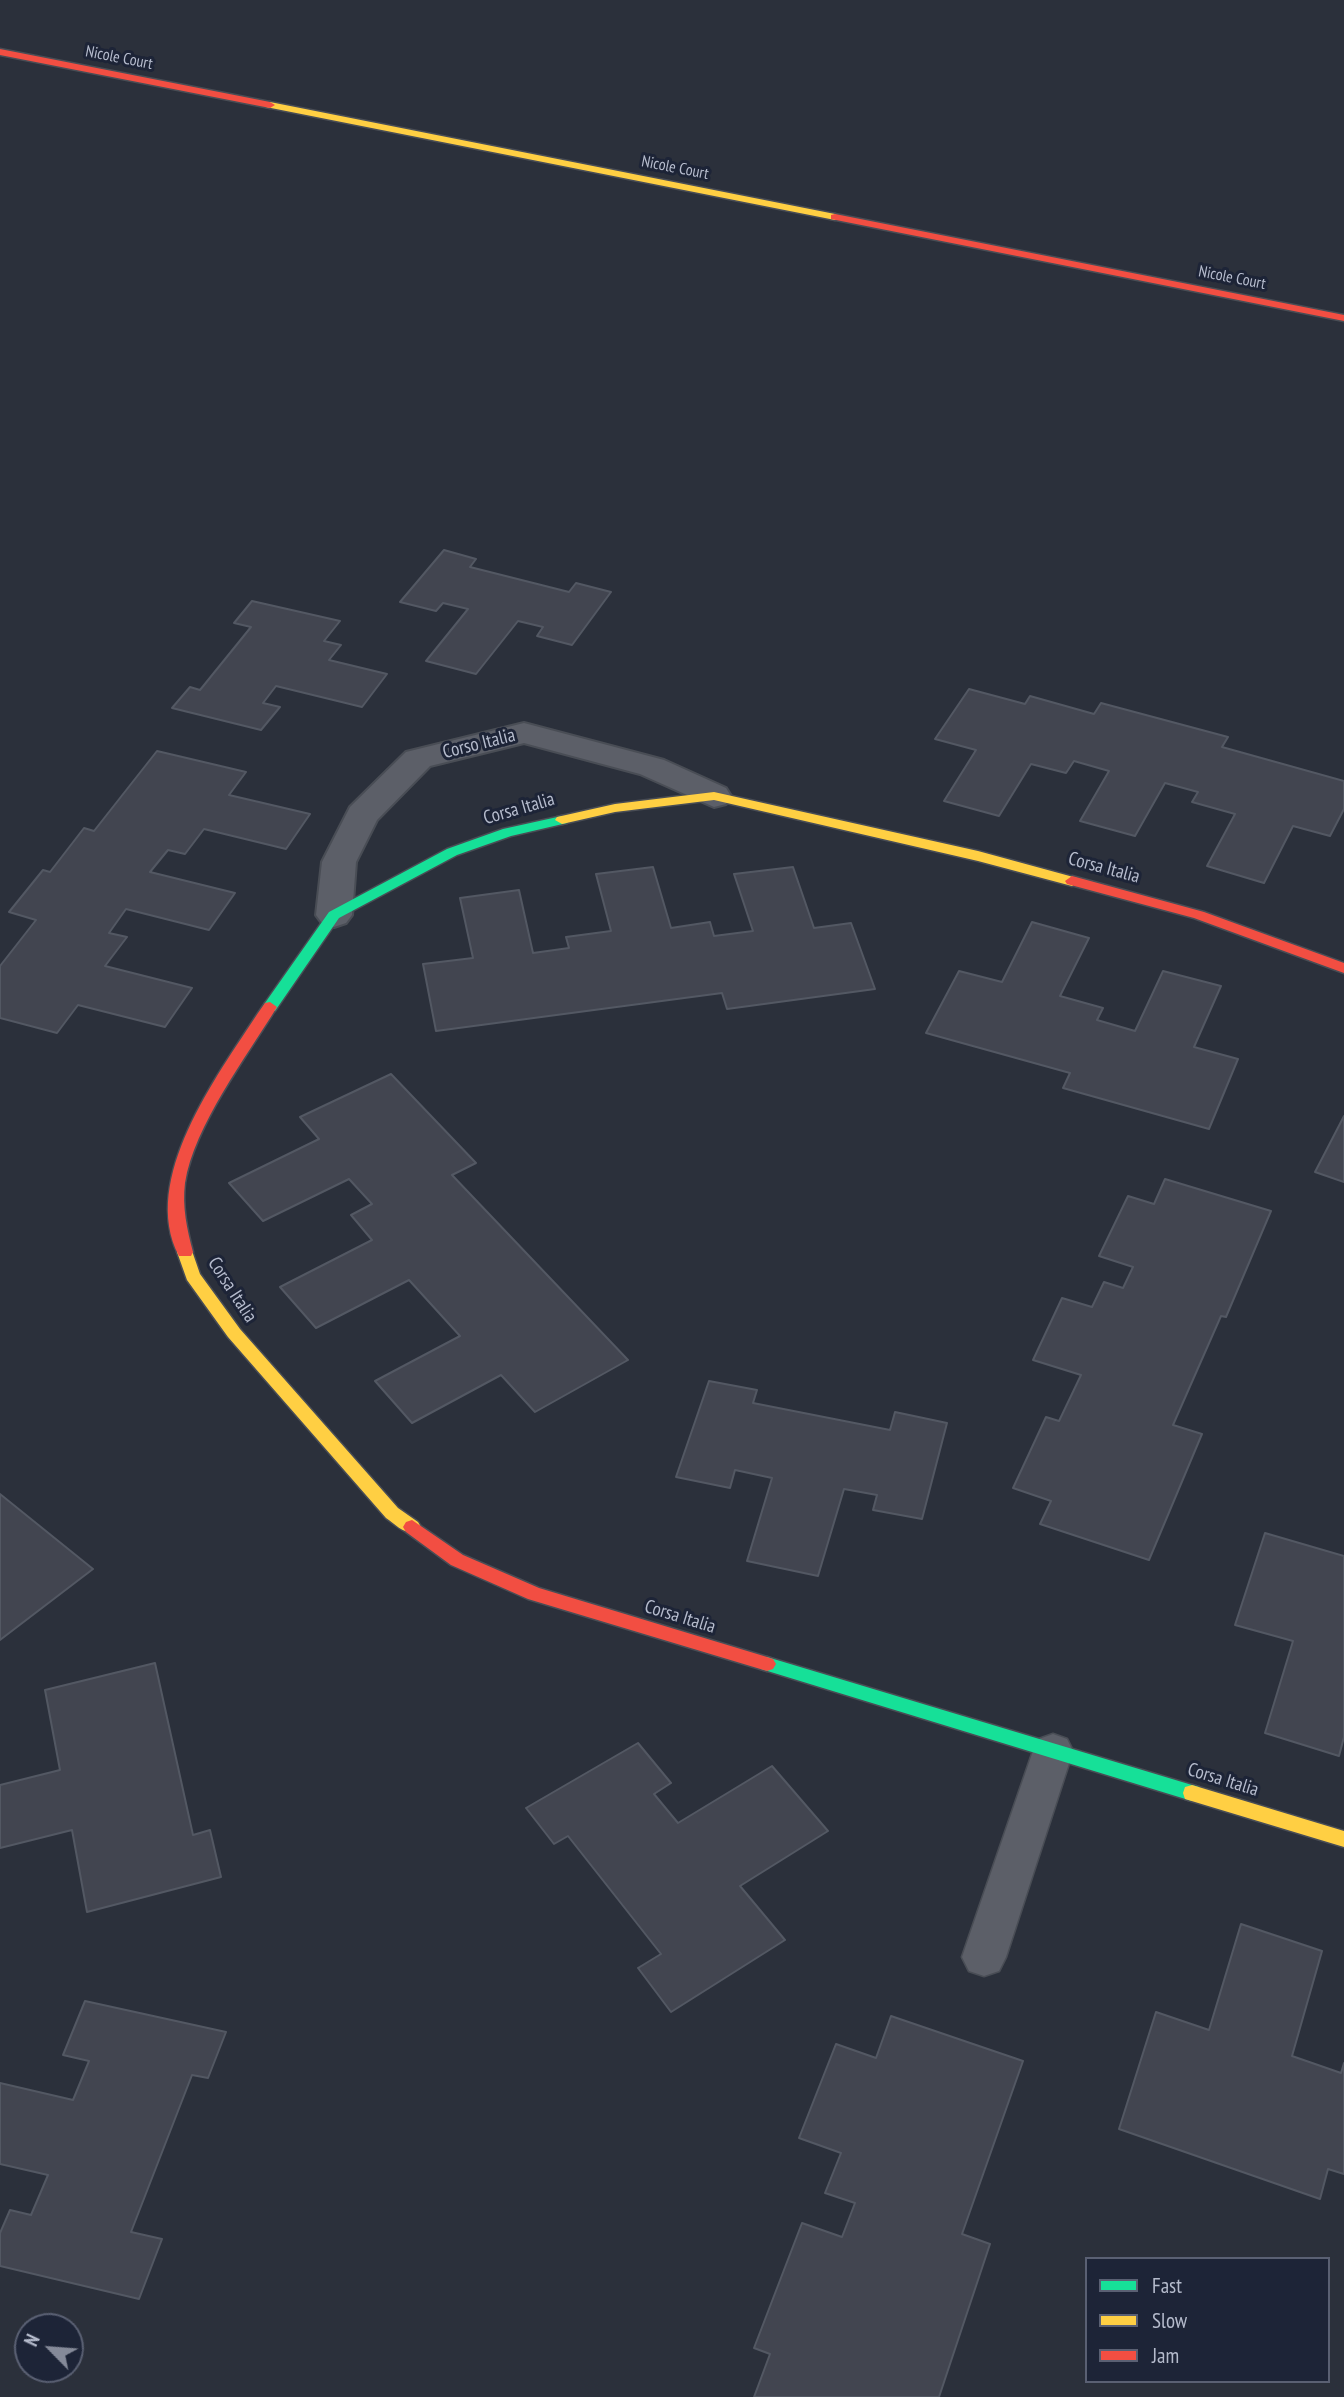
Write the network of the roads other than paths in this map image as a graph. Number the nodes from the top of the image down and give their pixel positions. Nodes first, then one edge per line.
1 (0, 52) edge
2 (1344, 318) edge
3 (714, 796) junction
4 (334, 915) junction
5 (1344, 968) edge
6 (1053, 1751) junction
7 (1344, 1839) edge
8 (984, 1957) dead end

1 - 2 street, Nicole Court
3 - 4 street, Corsa Italia
3 - 4 street, Corso Italia
3 - 5 street, Corsa Italia
4 - 6 street, Corsa Italia
6 - 7 street, Corsa Italia
6 - 8 lane

